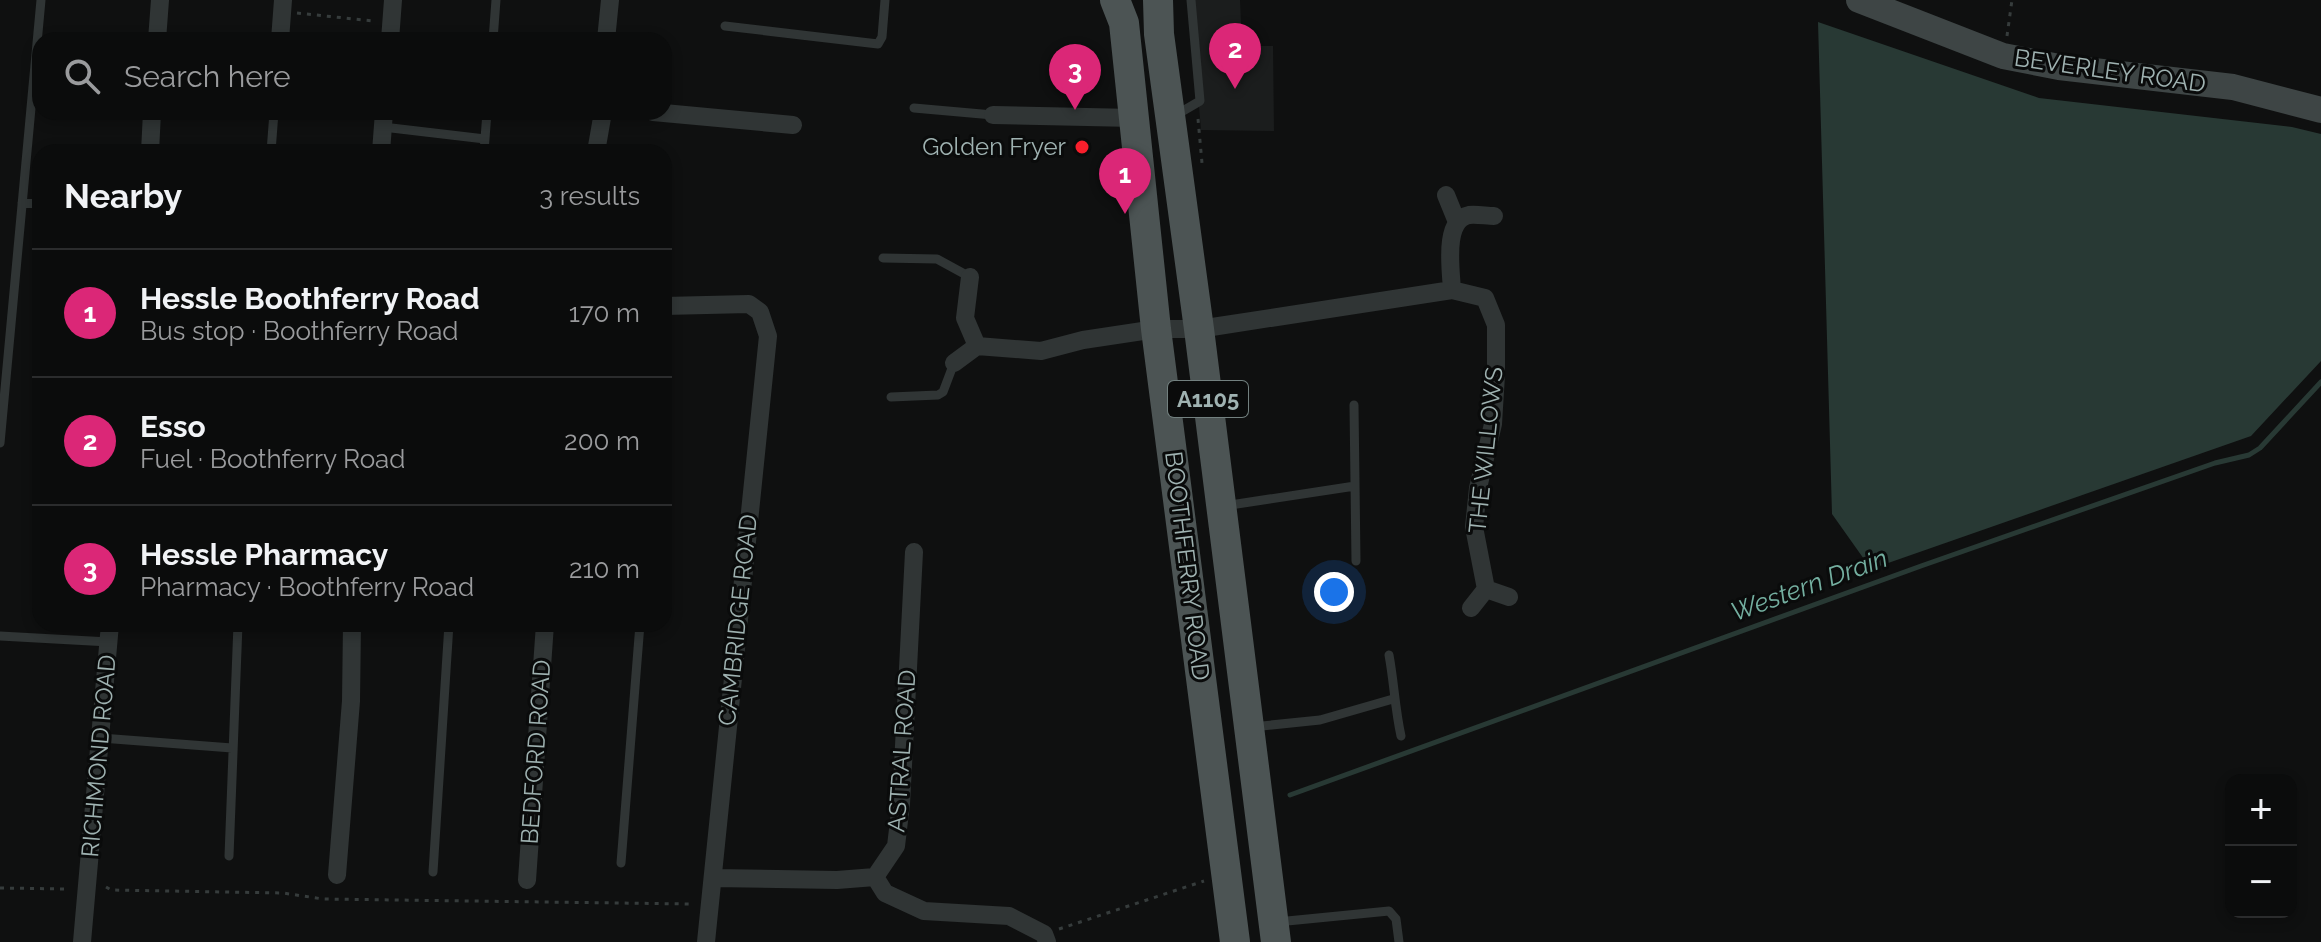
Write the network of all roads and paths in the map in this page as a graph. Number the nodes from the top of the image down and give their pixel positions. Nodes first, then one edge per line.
1 (41, 0) edge
2 (160, 0) edge
3 (393, 0) edge
4 (496, 0) edge
5 (610, 0) edge
6 (885, 0) edge
7 (1115, 0) edge
8 (1158, 0) edge
9 (1191, 0) edge
10 (1859, 0) edge
11 (2012, 0) edge
12 (282, 6) edge
13 (725, 26) dead end
14 (391, 31) edge
15 (38, 32) edge
16 (158, 32) edge
17 (280, 32) edge
18 (494, 32) edge
19 (607, 32) edge
20 (2003, 56) junction
21 (32, 96) edge
22 (914, 108) dead end
23 (2321, 110) edge
24 (672, 114) edge
25 (993, 115) joint
26 (1134, 118) junction
27 (1170, 118) junction
28 (152, 120) edge
29 (273, 120) edge
30 (384, 120) edge
31 (486, 120) edge
32 (602, 120) edge
33 (793, 125) dead end
34 (485, 139) junction
35 (150, 144) edge
36 (272, 144) edge
37 (382, 144) edge
38 (485, 144) edge
39 (597, 144) edge
40 (1446, 195) dead end
41 (22, 203) junction
42 (32, 204) edge
43 (1494, 216) dead end
44 (1457, 222) junction
45 (883, 258) dead end
46 (970, 277) joint
47 (1452, 290) junction
48 (672, 306) edge
49 (1156, 329) junction
50 (1199, 329) junction
51 (977, 346) junction
52 (954, 363) joint
53 (891, 397) dead end
54 (1354, 405) dead end
55 (0, 443) edge
56 (1355, 486) junction
57 (1221, 506) junction
58 (914, 552) dead end
59 (1356, 561) dead end
60 (1486, 589) junction
61 (1509, 597) dead end
62 (1471, 608) dead end
63 (238, 632) edge
64 (352, 632) edge
65 (448, 632) edge
66 (544, 632) edge
67 (639, 632) edge
68 (110, 633) edge
69 (0, 636) edge
70 (1389, 655) dead end
71 (1393, 699) junction
72 (1249, 727) junction
73 (1401, 736) dead end
74 (101, 738) junction
75 (232, 748) junction
76 (229, 856) dead end
77 (621, 863) dead end
78 (433, 872) dead end
79 (337, 875) dead end
80 (875, 877) junction
81 (1216, 877) dead end
82 (713, 878) junction
83 (527, 880) dead end
84 (0, 888) edge
85 (88, 889) junction
86 (711, 904) junction
87 (1275, 932) edge
88 (1046, 938) edge
89 (82, 942) edge
90 (706, 942) edge
91 (1235, 942) edge
92 (1399, 942) edge

1 - 15 lane
2 - 16 street
3 - 14 street
4 - 18 lane
5 - 19 street
6 - 13 lane
7 - 26 main road, BOOTHFERRY ROAD / A1105
8 - 27 main road, BOOTHFERRY ROAD / A1105
9 - 27 lane
10 - 20 main road, BEVERLEY ROAD
11 - 20 path
12 - 14 path
12 - 17 street
20 - 23 main road, BEVERLEY ROAD
21 - 41 lane
22 - 25 lane
24 - 33 street
25 - 26 street
26 - 49 main road, BOOTHFERRY ROAD / A1105
27 - 50 main road, BOOTHFERRY ROAD / A1105
28 - 35 street
29 - 36 lane
30 - 34 lane
30 - 37 street
31 - 34 lane
32 - 39 street
34 - 38 lane
40 - 44 street
41 - 42 lane
41 - 55 lane
43 - 44 street
44 - 47 street
45 - 46 lane
46 - 51 street
47 - 50 street, THE WILLOWS
47 - 60 street, THE WILLOWS
48 - 82 street, CAMBRIDGE ROAD
49 - 50 street, THE WILLOWS
49 - 51 street, THE WILLOWS
49 - 91 main road, BOOTHFERRY ROAD / A1105
50 - 57 main road, BOOTHFERRY ROAD / A1105
51 - 52 street
52 - 53 lane
54 - 56 lane
56 - 57 lane
56 - 59 lane
57 - 72 main road, BOOTHFERRY ROAD / A1105
58 - 80 street, ASTRAL ROAD
60 - 61 street
60 - 62 street
63 - 75 lane
64 - 79 street
65 - 78 lane
66 - 83 street, BEDFORD ROAD
67 - 77 lane
68 - 69 lane
68 - 74 street, RICHMOND ROAD
70 - 71 lane
71 - 72 lane
71 - 73 lane
72 - 87 main road, BOOTHFERRY ROAD / A1105
74 - 75 lane
74 - 85 street, RICHMOND ROAD
75 - 76 lane
80 - 82 street
80 - 88 street
81 - 88 path
82 - 86 street, CAMBRIDGE ROAD
84 - 85 path
85 - 86 path
85 - 89 street, RICHMOND ROAD
86 - 90 street, CAMBRIDGE ROAD
87 - 92 lane

